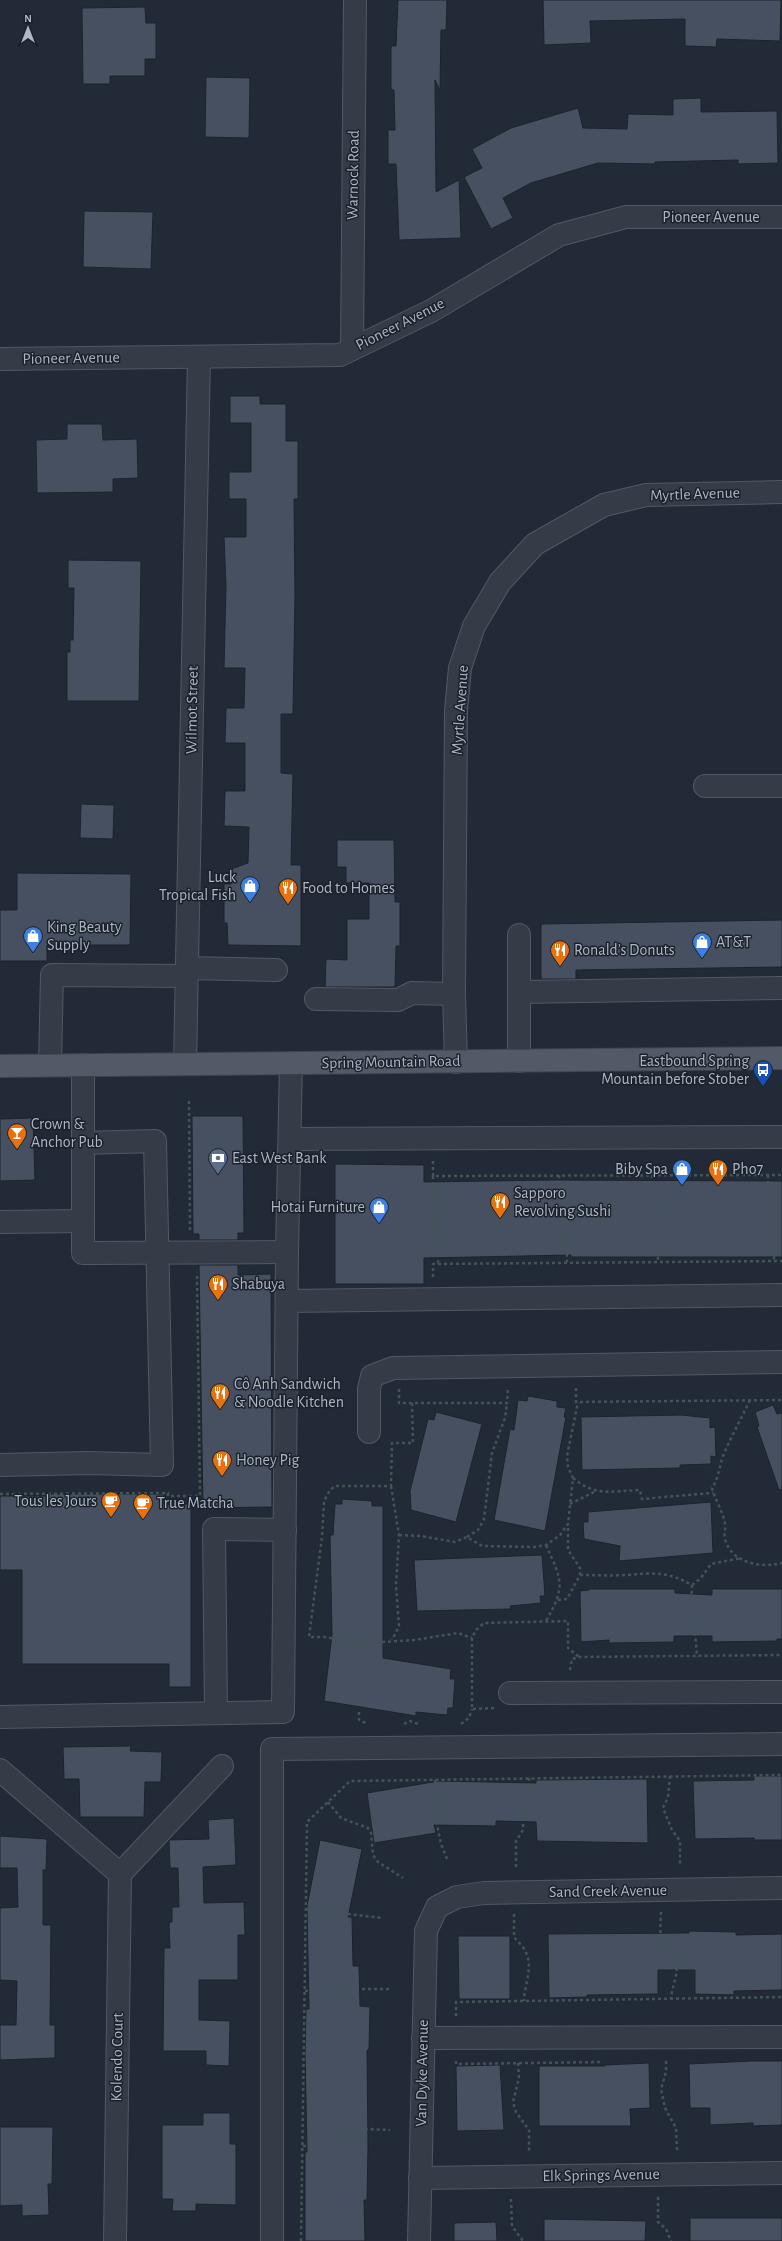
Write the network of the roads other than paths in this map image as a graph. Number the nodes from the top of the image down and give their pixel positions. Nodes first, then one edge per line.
1 (355, 0) edge
2 (782, 217) edge
3 (352, 349) junction
4 (199, 356) junction
5 (0, 359) edge
6 (782, 492) edge
7 (705, 786) dead end
8 (782, 786) edge
9 (519, 935) dead end
10 (276, 970) dead end
11 (187, 972) junction
12 (782, 988) edge
13 (519, 992) junction
14 (454, 994) junction
15 (316, 999) dead end
16 (782, 1058) edge
17 (519, 1061) junction
18 (456, 1062) junction
19 (291, 1063) junction
20 (185, 1064) junction
21 (50, 1065) junction
22 (83, 1065) junction
23 (0, 1066) edge
24 (782, 1137) edge
25 (290, 1139) junction
26 (83, 1143) junction
27 (82, 1221) junction
28 (0, 1222) edge
29 (287, 1252) junction
30 (156, 1253) junction
31 (782, 1295) edge
32 (287, 1301) junction
33 (782, 1362) edge
34 (369, 1432) dead end
35 (0, 1465) edge
36 (285, 1530) junction
37 (782, 1692) edge
38 (510, 1693) road end
39 (216, 1712) junction
40 (0, 1717) edge
41 (782, 1744) edge
42 (222, 1766) dead end
43 (0, 1770) edge
44 (120, 1874) junction
45 (782, 1888) edge
46 (437, 1907) joint
47 (782, 2037) edge
48 (423, 2038) junction
49 (782, 2174) edge
50 (420, 2178) junction
51 (115, 2241) edge
52 (272, 2241) edge
53 (419, 2241) edge

1 - 3 street, Warnock Road
2 - 3 street, Pioneer Avenue
3 - 4 street, Pioneer Avenue
4 - 5 street, Pioneer Avenue
4 - 11 street, Wilmot Street
6 - 14 street, Myrtle Avenue
7 - 8 street
9 - 13 street
10 - 11 street
11 - 20 street, Wilmot Street
11 - 21 street
12 - 13 street
13 - 17 street
14 - 15 street
14 - 18 street, Myrtle Avenue
16 - 17 main road, Spring Mountain Road
17 - 18 main road, Spring Mountain Road
18 - 19 main road, Spring Mountain Road
19 - 20 main road, Spring Mountain Road
19 - 25 street
20 - 22 main road, Spring Mountain Road
21 - 22 main road, Spring Mountain Road
21 - 23 main road, Spring Mountain Road
22 - 26 street
24 - 25 street
25 - 29 street
26 - 27 street
26 - 30 street
27 - 28 street
27 - 30 street
29 - 30 street
29 - 32 street
30 - 35 street
31 - 32 street
32 - 36 street
33 - 34 street
36 - 39 street
36 - 39 street
37 - 38 street
39 - 40 street
41 - 52 street
42 - 44 street
43 - 44 street
44 - 51 street, Kolendo Court
45 - 46 street, Sand Creek Avenue
46 - 48 street, Van Dyke Avenue
47 - 48 street
48 - 50 street, Van Dyke Avenue
49 - 50 street, Elk Springs Avenue
50 - 53 street, Van Dyke Avenue

